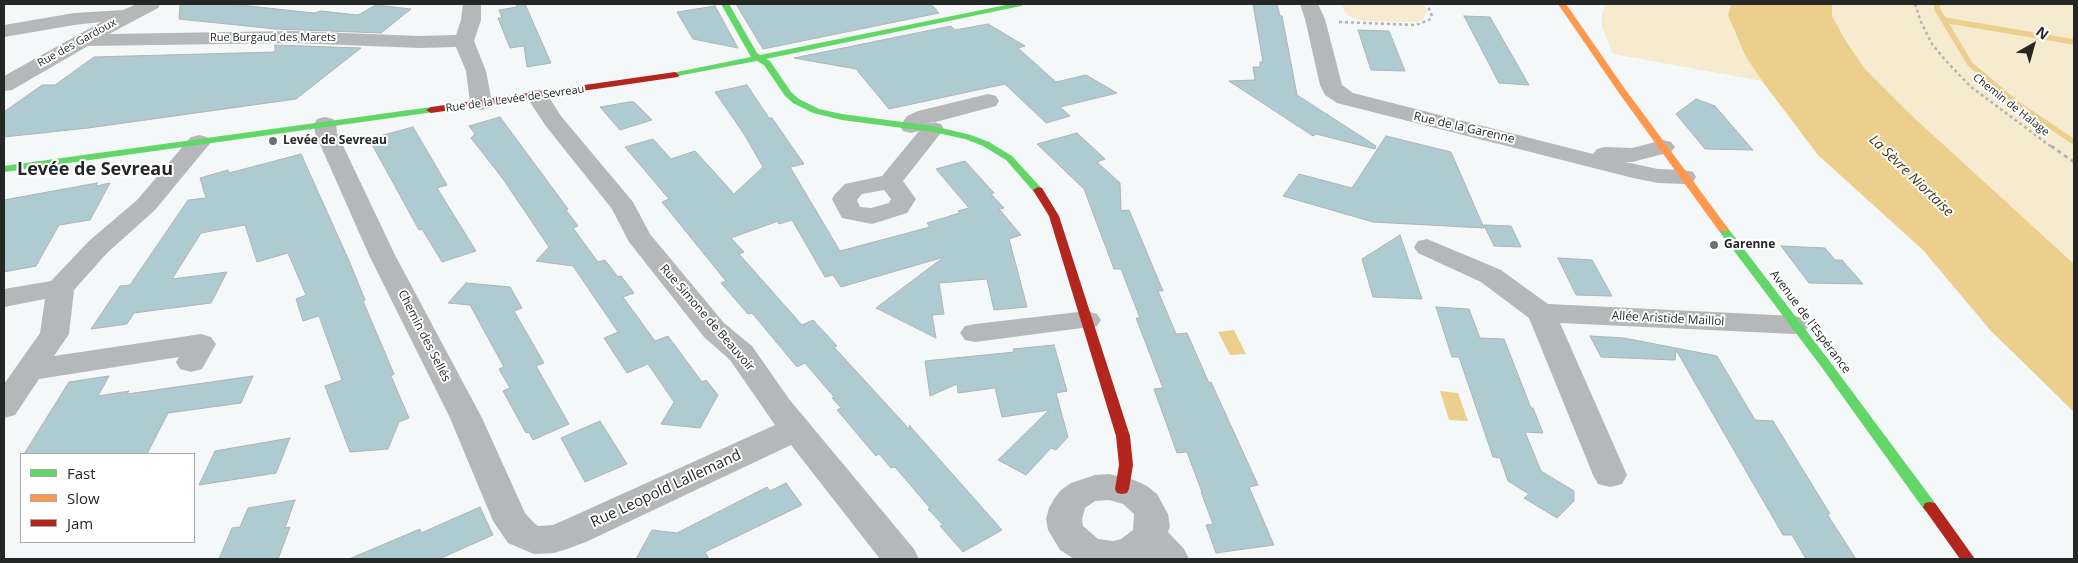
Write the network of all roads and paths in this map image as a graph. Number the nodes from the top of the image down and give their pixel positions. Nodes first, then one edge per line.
1 (151, 4) edge
2 (472, 4) edge
3 (725, 4) edge
4 (1019, 4) edge
5 (1428, 4) edge
6 (1562, 4) edge
7 (1915, 4) edge
8 (1312, 12) edge
9 (128, 15) junction
10 (4, 31) edge
11 (82, 40) junction
12 (464, 41) junction
13 (759, 58) junction
14 (4, 85) edge
15 (537, 96) junction
16 (988, 101) dead end
17 (481, 103) junction
18 (325, 124) junction
19 (922, 128) junction
20 (199, 142) junction
21 (1546, 147) junction
22 (1663, 147) junction
23 (2074, 162) edge
24 (4, 169) edge
25 (1684, 177) junction
26 (890, 181) dead end
27 (1427, 247) dead end
28 (60, 288) junction
29 (4, 298) edge
30 (1541, 312) junction
31 (1087, 320) junction
32 (1795, 325) junction
33 (975, 334) dead end
34 (191, 362) dead end
35 (30, 370) junction
36 (4, 407) edge
37 (796, 429) junction
38 (1610, 475) dead end
39 (1122, 489) junction
40 (1160, 548) edge
41 (527, 550) edge
42 (1075, 554) edge
43 (902, 559) edge
44 (1968, 559) edge

1 - 9 street, Rue des Gardoux
2 - 12 street
3 - 13 street
4 - 13 street, Rue de la Levée de Sevreau
5 - 8 path
6 - 22 street, Avenue de l'Espérance
7 - 23 path, Chemin de Halage
8 - 21 street, Rue de la Garenne
9 - 10 street
9 - 11 street, Rue des Gardoux
11 - 12 street, Rue Burgaud des Marets
11 - 14 street, Rue des Gardoux
12 - 17 street
13 - 15 street, Rue de la Levée de Sevreau
13 - 19 street
15 - 17 street, Rue de la Levée de Sevreau
15 - 37 street, Rue Simone de Beauvoir
16 - 19 street
17 - 18 street, Rue de la Levée de Sevreau
18 - 20 street, Rue de la Levée de Sevreau
18 - 41 street, Chemin des Sellés
19 - 26 street
19 - 31 street
20 - 24 street, Rue de la Levée de Sevreau
20 - 28 street
21 - 22 street
21 - 25 street, Rue de la Garenne
22 - 25 street, Avenue de l'Espérance
25 - 32 street, Avenue de l'Espérance
27 - 30 street
28 - 29 street
28 - 35 street
30 - 32 street, Allée Aristide Maillol
30 - 38 street
31 - 33 street
31 - 39 street
32 - 44 street, Avenue de l'Espérance
34 - 35 street
35 - 36 street
37 - 41 street, Rue Leopold Lallemand
37 - 43 street, Rue Simone de Beauvoir
39 - 40 street
39 - 42 street
40 - 42 street

